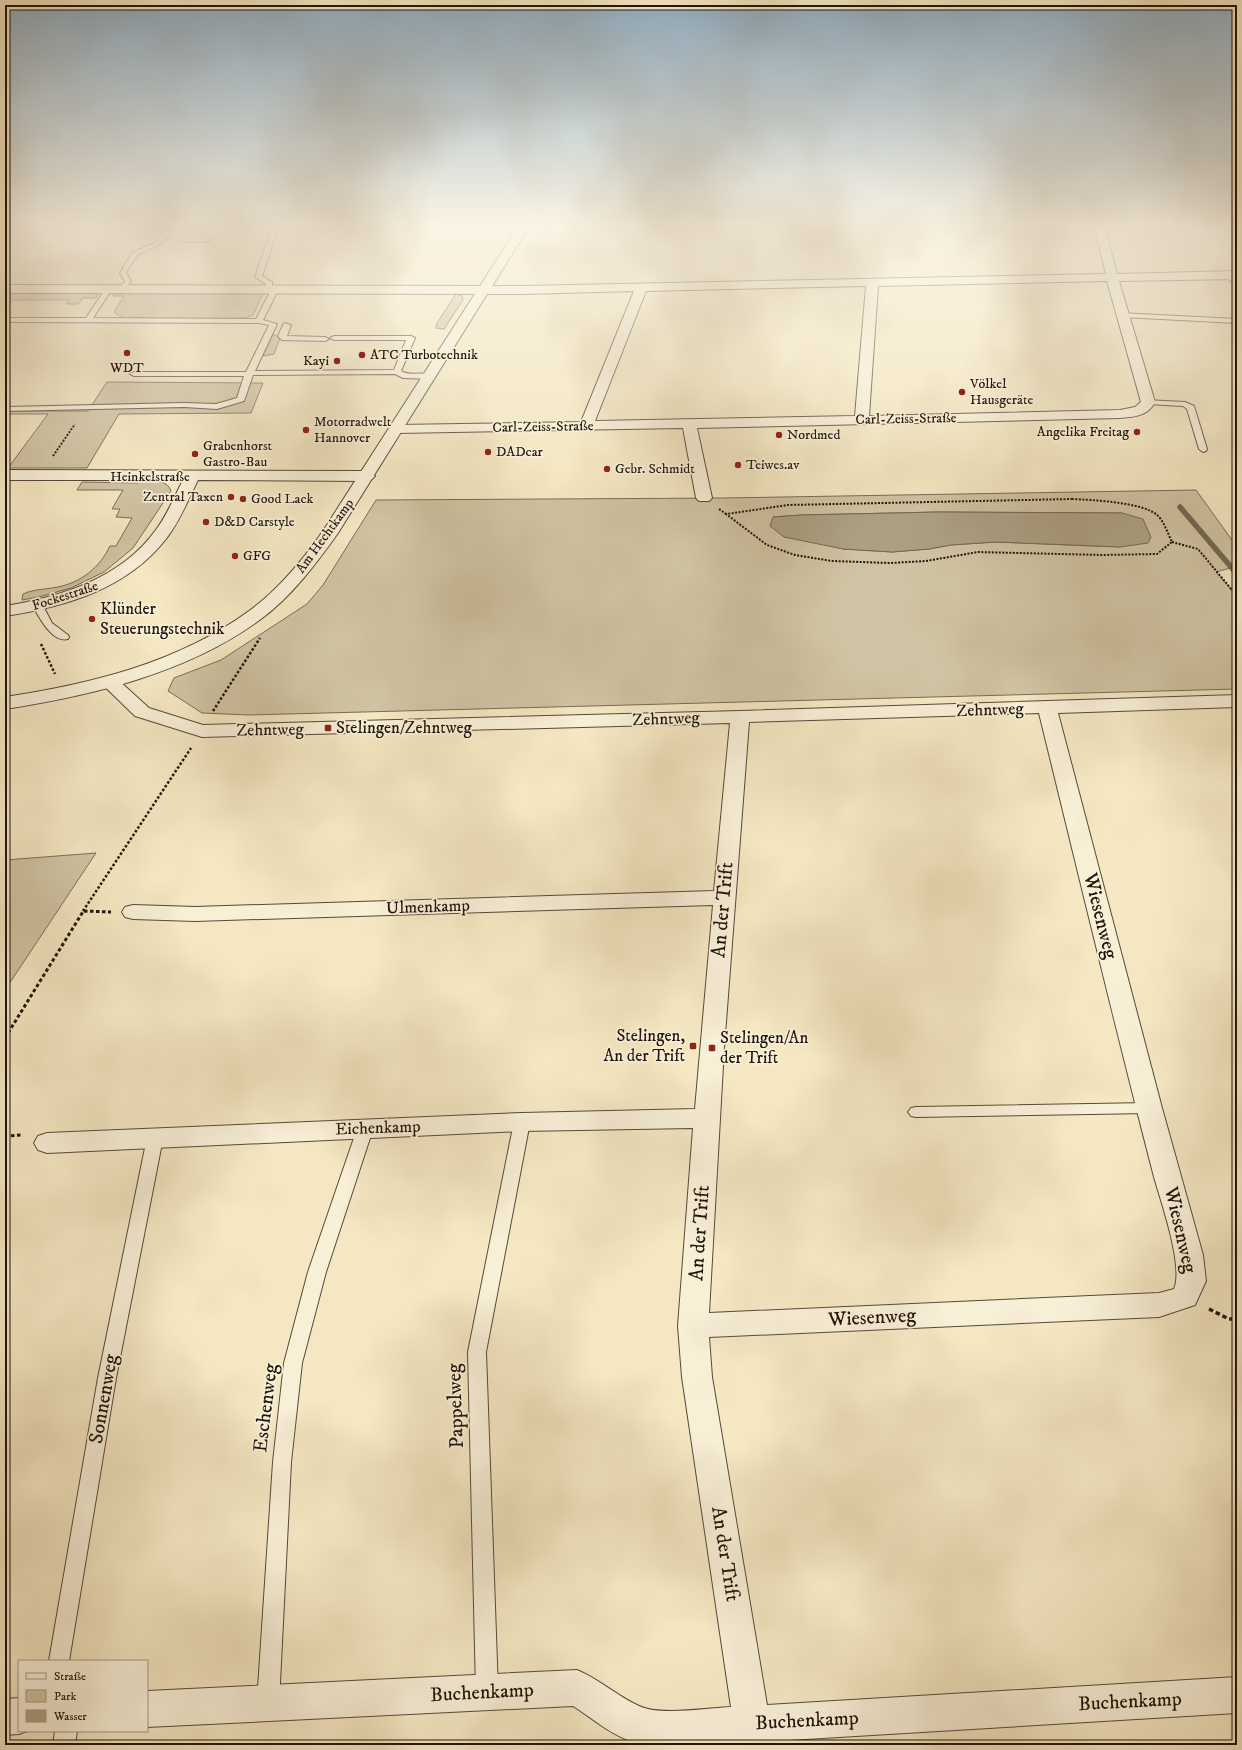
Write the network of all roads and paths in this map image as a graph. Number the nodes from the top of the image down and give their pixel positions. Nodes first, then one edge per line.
1 (99, 304) edge
2 (266, 304) edge
3 (475, 304) edge
4 (635, 304) edge
5 (870, 304) edge
6 (1119, 304) edge
7 (1122, 315) junction
8 (5, 320) edge
9 (88, 320) junction
10 (259, 320) junction
11 (1237, 321) edge
12 (287, 325) dead end
13 (397, 372) junction
14 (250, 373) junction
15 (134, 374) dead end
16 (429, 377) junction
17 (1148, 402) junction
18 (5, 409) edge
19 (862, 420) junction
20 (689, 424) junction
21 (586, 426) junction
22 (397, 429) junction
23 (1203, 449) dead end
24 (5, 475) edge
25 (367, 476) junction
26 (192, 477) junction
27 (704, 498) joint
28 (726, 514) junction
29 (1172, 542) junction
30 (1237, 596) edge
31 (38, 606) junction
32 (5, 611) edge
33 (264, 632) dead end
34 (64, 637) dead end
35 (109, 682) junction
36 (1237, 701) edge
37 (5, 703) edge
38 (1047, 708) junction
39 (740, 717) junction
40 (202, 731) junction
41 (724, 898) junction
42 (83, 911) junction
43 (133, 912) joint
44 (5, 1038) edge
45 (1149, 1108) junction
46 (916, 1112) dead end
47 (708, 1118) junction
48 (522, 1122) junction
49 (365, 1129) junction
50 (155, 1138) junction
51 (47, 1143) dead end
52 (693, 1326) junction
53 (59, 1660) edge
54 (487, 1693) junction
55 (1237, 1695) edge
56 (268, 1703) junction
57 (148, 1709) edge
58 (18, 1716) edge
59 (5, 1717) edge
60 (66, 1732) edge
61 (754, 1734) edge
62 (64, 1745) edge

1 - 9 lane
2 - 10 lane
3 - 16 street, Am Hechtkamp
4 - 21 street
5 - 19 street
6 - 7 street
7 - 11 lane
7 - 17 street
8 - 9 lane
9 - 10 lane
10 - 14 lane
12 - 13 lane
13 - 14 lane
13 - 16 lane
14 - 15 lane
14 - 18 lane
16 - 22 street, Am Hechtkamp
17 - 19 street, Carl-Zeiss-Straße
17 - 23 lane
19 - 20 street, Carl-Zeiss-Straße
20 - 21 street, Carl-Zeiss-Straße
20 - 27 street
21 - 22 street, Carl-Zeiss-Straße
22 - 25 street, Am Hechtkamp
24 - 26 street, Heinkelstraße
25 - 26 street, Heinkelstraße
25 - 35 street, Am Hechtkamp
26 - 31 street, Fockestraße
27 - 28 path
28 - 29 path
28 - 29 path
29 - 30 path
31 - 32 street, Fockestraße
31 - 34 lane
33 - 40 path
35 - 37 street, Am Hechtkamp
35 - 40 street, Zehntweg
36 - 38 street, Zehntweg
38 - 39 street, Zehntweg
38 - 45 street, Wiesenweg
39 - 40 street, Zehntweg
39 - 41 street, An der Trift
40 - 42 path
41 - 43 street, Ulmenkamp
41 - 47 street, An der Trift
42 - 43 path
42 - 44 path
45 - 46 lane
45 - 52 street, Wiesenweg
47 - 48 street, Eichenkamp
47 - 52 street, An der Trift
48 - 49 street, Eichenkamp
48 - 54 lane, Pappelweg
49 - 50 street, Eichenkamp
49 - 56 lane, Eschenweg
50 - 51 street, Eichenkamp
50 - 53 lane, Sonnenweg
52 - 61 street, An der Trift
54 - 56 street, Buchenkamp
54 - 61 street, Buchenkamp
55 - 61 street, Buchenkamp
56 - 57 street, Buchenkamp
58 - 59 street
60 - 62 lane

